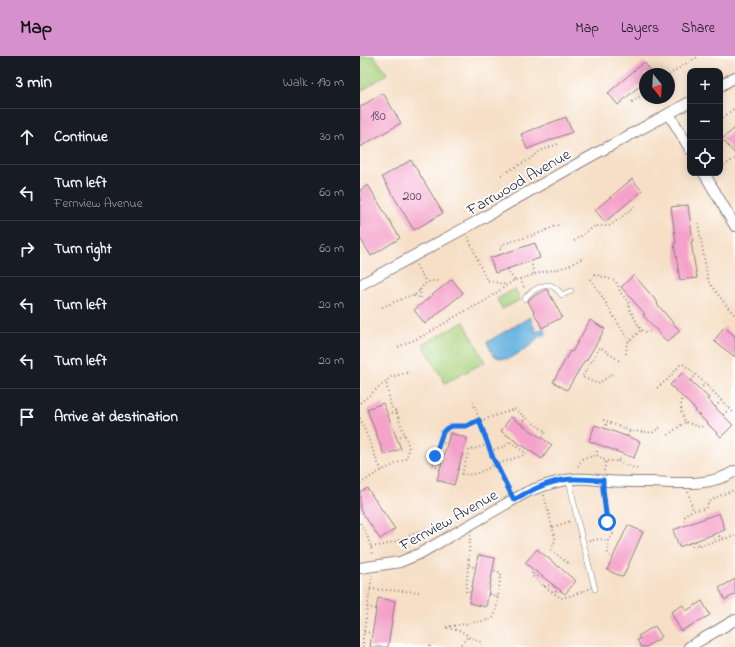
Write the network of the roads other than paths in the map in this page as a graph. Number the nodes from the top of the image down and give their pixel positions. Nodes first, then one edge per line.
1 (735, 77) edge
2 (723, 84) edge
3 (687, 104) edge
4 (669, 114) junction
5 (687, 144) edge
6 (706, 176) edge
7 (735, 226) edge
8 (360, 286) edge
9 (570, 291) dead end
10 (525, 299) dead end
11 (735, 471) edge
12 (569, 480) junction
13 (360, 568) edge
14 (595, 588) road end
15 (735, 620) edge
16 (689, 647) edge

1 - 2 street
3 - 4 street, Farrwood Avenue
4 - 5 street
4 - 8 street, Farrwood Avenue
6 - 7 street
9 - 10 lane
11 - 12 street, Fernview Avenue
12 - 13 street, Fernview Avenue
12 - 14 lane
15 - 16 street

